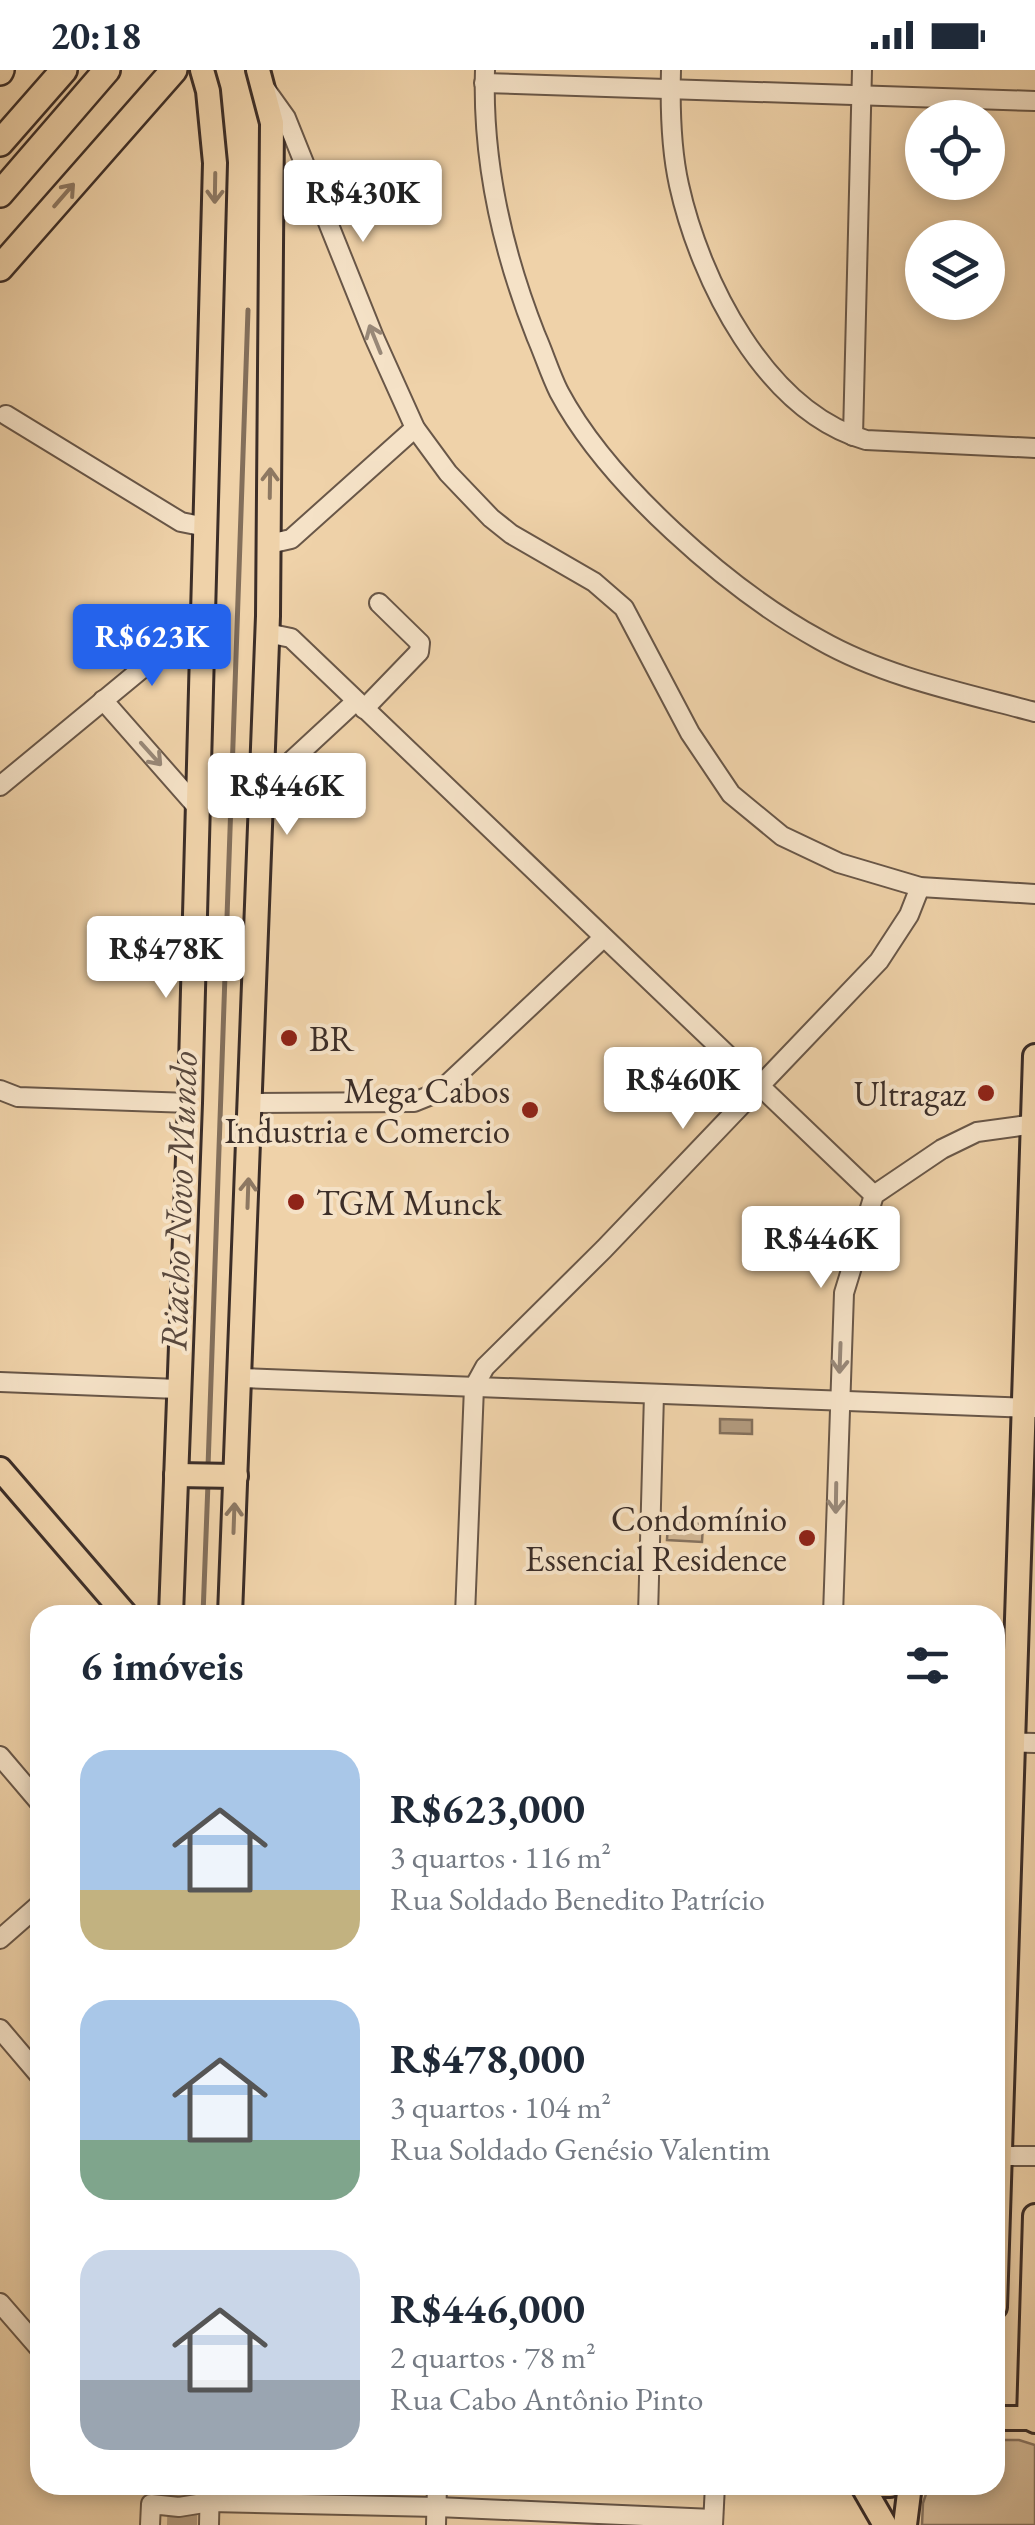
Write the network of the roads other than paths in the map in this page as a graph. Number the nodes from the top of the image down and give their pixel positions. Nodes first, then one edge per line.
1 (64, 70) edge
2 (107, 70) edge
3 (174, 70) edge
4 (202, 70) edge
5 (671, 70) edge
6 (862, 70) edge
7 (485, 76) edge
8 (262, 80) edge
9 (670, 90) junction
10 (862, 95) junction
11 (1035, 101) edge
12 (0, 143) edge
13 (0, 194) edge
14 (0, 268) edge
15 (6, 415) dead end
16 (415, 428) junction
17 (854, 436) junction
18 (1035, 448) edge
19 (206, 527) junction
20 (269, 544) junction
21 (379, 603) dead end
22 (268, 632) junction
23 (202, 662) junction
24 (102, 700) junction
25 (360, 705) junction
26 (1035, 712) edge
27 (0, 786) edge
28 (262, 788) junction
29 (198, 808) junction
30 (920, 887) junction
31 (1035, 894) edge
32 (603, 938) junction
33 (1035, 1056) edge
34 (760, 1086) junction
35 (0, 1090) edge
36 (190, 1103) junction
37 (251, 1103) junction
38 (1034, 1124) edge
39 (874, 1195) junction
40 (240, 1378) junction
41 (0, 1382) edge
42 (474, 1386) junction
43 (178, 1389) junction
44 (654, 1394) junction
45 (839, 1400) junction
46 (1029, 1407) edge
47 (0, 1469) edge
48 (182, 1475) junction
49 (230, 1476) junction
50 (117, 1605) edge
51 (172, 1605) edge
52 (230, 1605) edge
53 (466, 1605) edge
54 (648, 1605) edge
55 (834, 1605) edge
56 (1014, 1742) edge
57 (0, 1756) edge
58 (30, 1790) edge
59 (30, 1913) edge
60 (0, 1939) edge
61 (1005, 1961) edge
62 (0, 2029) edge
63 (30, 2064) edge
64 (1005, 2156) edge
65 (1035, 2156) edge
66 (1035, 2216) edge
67 (0, 2303) edge
68 (30, 2338) edge
69 (1005, 2419) edge
70 (1032, 2420) edge
71 (714, 2495) edge
72 (868, 2495) edge
73 (909, 2495) edge
74 (203, 2498) edge
75 (436, 2516) edge
76 (713, 2522) edge
77 (150, 2525) edge
78 (209, 2525) edge
79 (885, 2525) edge
80 (905, 2525) edge

1 - 12 highway
2 - 13 highway
14 -> 3 highway
4 -> 19 main road
5 - 9 street
6 - 10 street
7 - 9 street
7 - 26 street
16 -> 8 street
20 -> 8 main road
9 - 10 street
9 - 17 street
10 - 11 street
10 - 17 street
15 - 19 street
16 - 20 street
16 - 30 street
17 - 18 street
19 - 23 main road
20 - 22 main road
21 - 25 street
22 - 25 street
22 - 28 main road
23 - 24 street
23 - 29 main road
24 - 27 street
24 -> 29 street
25 - 28 street
25 - 32 street
28 - 37 main road
29 - 36 main road
30 - 31 street
30 - 34 street
32 - 34 street
32 - 37 street
33 - 38 main road
34 - 39 street
34 - 42 street
35 - 36 street
36 - 43 main road
40 -> 37 main road
38 - 39 street
38 - 46 main road
39 -> 45 street
40 - 42 street
40 - 49 main road
41 - 43 street
42 - 44 street
42 - 53 street
43 - 48 main road
44 - 45 street
44 - 54 street
45 - 46 street
45 -> 55 street
46 - 56 main road
47 - 50 main road
48 - 49 main road
48 - 51 main road
52 -> 49 main road
56 - 61 main road
57 - 58 street
59 - 60 street
62 - 63 street
64 - 65 street
66 - 70 main road
67 - 68 street
69 - 70 main road
71 - 76 street
72 - 79 main road
73 - 80 main road
74 - 75 street
74 - 77 street
74 - 78 street
75 - 76 street

